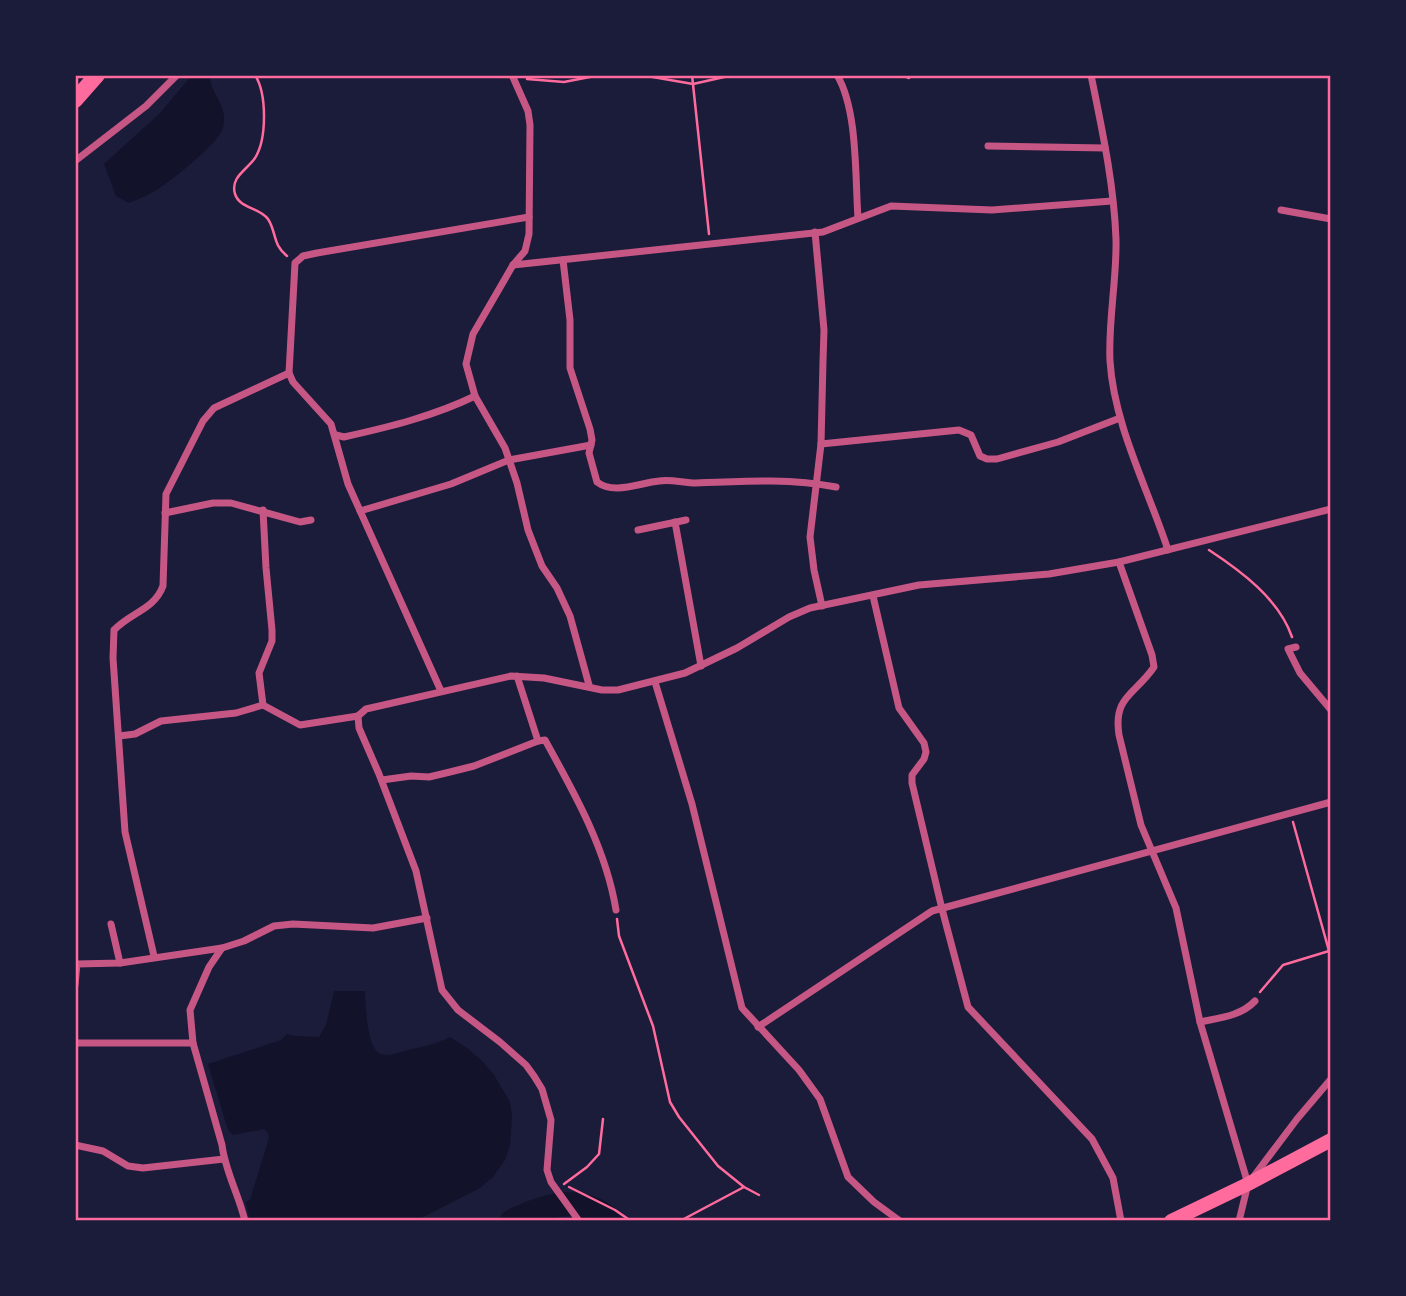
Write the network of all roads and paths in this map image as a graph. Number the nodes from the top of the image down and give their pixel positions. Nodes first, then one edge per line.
1 (89, 75) edge
2 (97, 75) edge
3 (177, 75) edge
4 (255, 75) edge
5 (600, 75) edge
6 (641, 75) edge
7 (692, 75) edge
8 (733, 75) edge
9 (837, 75) edge
10 (902, 75) edge
11 (1091, 75) edge
12 (513, 77) edge
13 (909, 78) dead end
14 (693, 84) junction
15 (75, 89) edge
16 (75, 100) edge
17 (988, 146) dead end
18 (1105, 148) junction
19 (75, 161) edge
20 (1112, 201) junction
21 (1281, 210) dead end
22 (529, 217) junction
23 (858, 218) junction
24 (1331, 219) edge
25 (815, 232) junction
26 (710, 244) junction
27 (563, 260) junction
28 (295, 263) junction
29 (513, 265) junction
30 (289, 373) junction
31 (475, 396) junction
32 (1120, 418) junction
33 (336, 435) junction
34 (821, 444) junction
35 (591, 445) junction
36 (509, 460) junction
37 (816, 484) junction
38 (836, 488) dead end
39 (1331, 509) edge
40 (263, 510) junction
41 (360, 511) junction
42 (165, 513) junction
43 (311, 520) dead end
44 (686, 520) dead end
45 (675, 522) junction
46 (638, 530) dead end
47 (1197, 543) junction
48 (1168, 550) junction
49 (1119, 562) junction
50 (873, 596) junction
51 (822, 606) junction
52 (1296, 647) joint
53 (701, 666) junction
54 (517, 676) junction
55 (655, 682) junction
56 (589, 685) junction
57 (441, 691) junction
58 (263, 705) junction
59 (1331, 710) edge
60 (358, 716) junction
61 (119, 736) junction
62 (538, 741) junction
63 (382, 780) junction
64 (1331, 802) edge
65 (1290, 813) junction
66 (1150, 850) junction
67 (942, 909) junction
68 (616, 910) joint
69 (427, 918) junction
70 (111, 924) dead end
71 (222, 948) junction
72 (155, 957) junction
73 (120, 963) junction
74 (75, 985) edge
75 (1255, 1001) joint
76 (1200, 1022) junction
77 (758, 1027) junction
78 (75, 1043) edge
79 (193, 1043) junction
80 (1331, 1079) edge
81 (603, 1119) dead end
82 (1331, 1140) edge
83 (75, 1145) edge
84 (224, 1159) junction
85 (1248, 1184) junction
86 (744, 1187) junction
87 (559, 1189) junction
88 (759, 1195) dead end
89 (577, 1219) edge
90 (245, 1221) edge
91 (631, 1221) edge
92 (680, 1221) edge
93 (900, 1221) edge
94 (1121, 1221) edge
95 (1171, 1221) edge
96 (1239, 1221) edge

1 - 15 highway
2 - 16 highway
3 - 19 street
4 - 28 path
5 - 12 path
6 - 14 path
7 - 14 path
8 - 14 path
9 - 23 street
10 - 13 path
11 - 18 street
12 - 22 street
14 - 26 path
17 - 18 street
18 - 20 street
20 - 23 street
20 - 32 street
21 - 24 street
22 - 28 street
22 - 29 street
23 - 25 street
25 - 26 street
25 - 34 street
26 - 27 street
27 - 29 street
27 - 35 street
28 - 30 street
29 - 31 street
30 - 33 street
30 - 42 street
31 - 33 street
31 - 36 street
32 - 34 street
32 - 48 street
33 - 41 street
34 - 37 street
35 - 36 street
35 - 37 street
36 - 41 street
36 - 56 street
37 - 38 street
37 - 51 street
39 - 47 street
40 - 42 street
40 - 43 street
40 - 58 street
41 - 57 street
42 - 61 street
44 - 45 street
45 - 46 street
45 - 53 street
47 - 48 street
47 - 52 path
48 - 49 street
49 - 50 street
49 - 66 street
50 - 51 street
50 - 67 street
51 - 53 street
52 - 59 street
53 - 55 street
54 - 56 street
54 - 57 street
54 - 62 street
55 - 56 street
55 - 77 street
57 - 60 street
58 - 60 street
58 - 61 street
60 - 63 street
61 - 72 street
62 - 63 street
62 - 68 street
63 - 69 street
64 - 65 street
65 - 66 street
65 - 75 path
66 - 67 street
66 - 76 street
67 - 77 street
67 - 94 street
68 - 86 path
69 - 71 street
69 - 87 street
70 - 73 street
71 - 72 street
71 - 79 street
72 - 73 street
73 - 74 street
75 - 76 street
76 - 85 street
77 - 93 street
78 - 79 street
79 - 84 street
80 - 85 street
81 - 87 path
82 - 85 main road
83 - 84 street
84 - 90 street
85 - 95 main road
85 - 96 street
86 - 88 path
86 - 92 path
87 - 89 street
87 - 91 path

